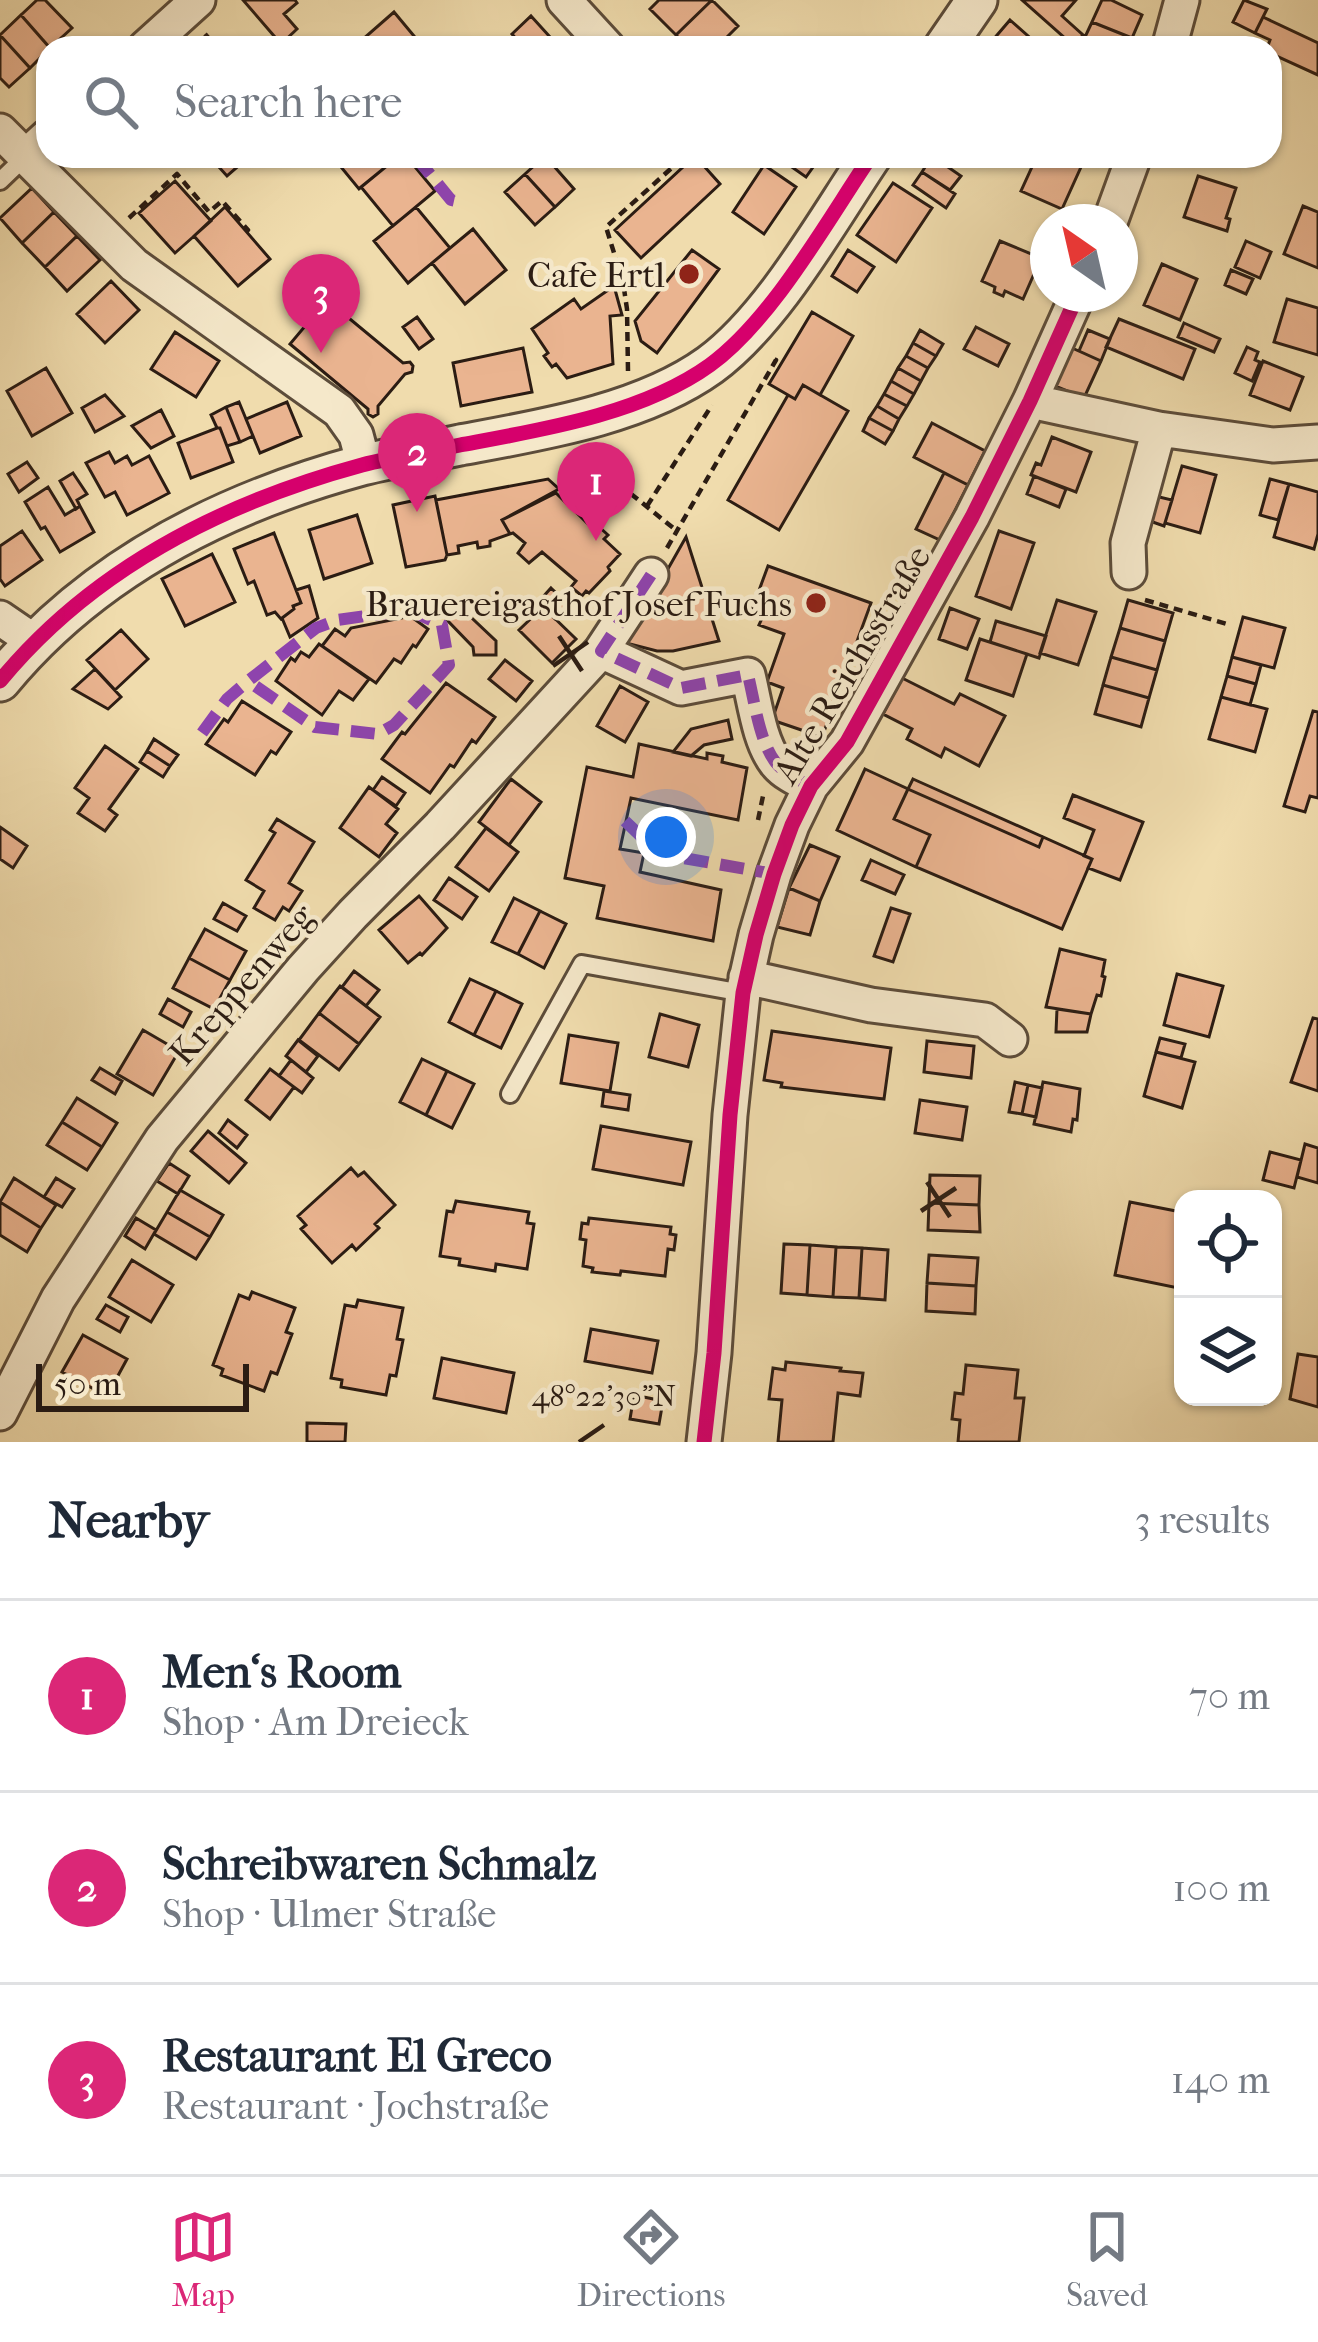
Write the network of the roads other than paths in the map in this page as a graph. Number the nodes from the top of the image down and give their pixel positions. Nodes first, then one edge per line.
1 (198, 0) edge
2 (564, 0) edge
3 (977, 0) edge
4 (1183, 0) edge
5 (158, 36) edge
6 (597, 36) edge
7 (952, 36) edge
8 (1172, 36) edge
9 (0, 131) edge
10 (36, 147) edge
11 (36, 148) edge
12 (53, 168) edge
13 (863, 168) edge
14 (1130, 168) edge
15 (0, 181) edge
16 (1117, 204) edge
17 (1070, 312) edge
18 (1030, 401) junction
19 (1160, 429) junction
20 (1318, 442) edge
21 (364, 464) junction
22 (651, 575) road end
23 (1136, 586) road end
24 (0, 618) edge
25 (35, 642) junction
26 (602, 651) junction
27 (0, 681) edge
28 (811, 786) junction
29 (744, 985) junction
30 (1010, 1039) dead end
31 (510, 1094) dead end
32 (0, 1413) edge
33 (704, 1442) edge

1 - 5 street
2 - 6 street
3 - 7 street
4 - 8 street
9 - 10 street
11 - 15 lane
12 - 21 street
13 - 21 street
14 - 16 street
17 - 18 street, Alte Reichsstraße
18 - 19 street
18 - 28 street, Alte Reichsstraße
19 - 20 street
19 - 23 street
21 - 25 street
22 - 26 street, Kreppenweg
24 - 25 street
25 - 27 street
26 - 28 street
26 - 32 street, Kreppenweg
28 - 29 street, Alte Reichsstraße
29 - 30 street
29 - 31 lane
29 - 33 street, Alte Reichsstraße

